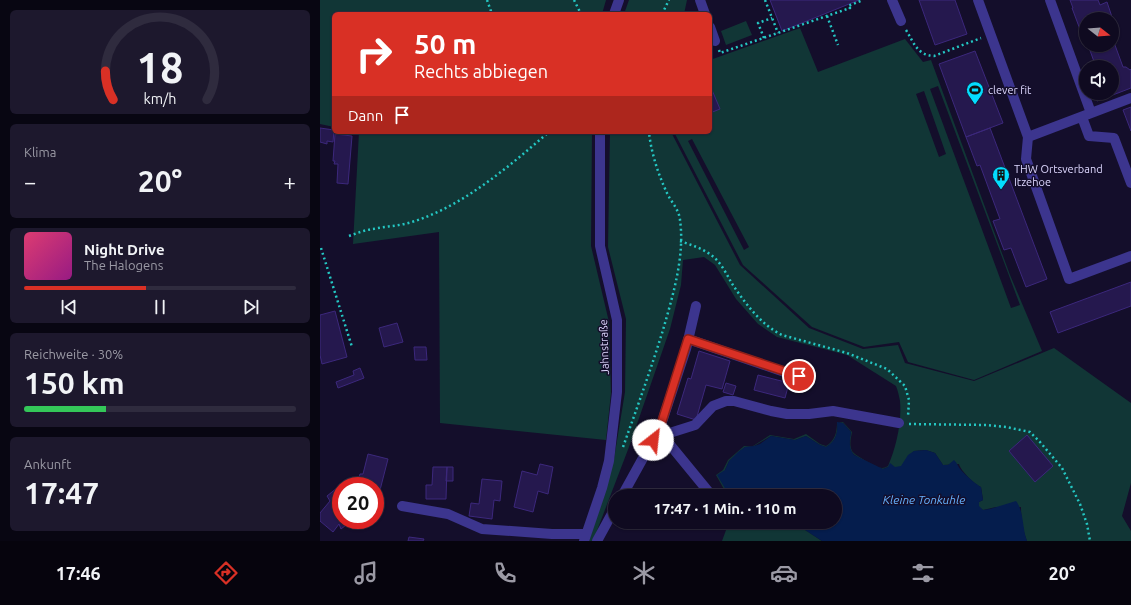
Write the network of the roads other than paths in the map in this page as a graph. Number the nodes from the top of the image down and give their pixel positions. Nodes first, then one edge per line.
1 (619, 0) edge
2 (700, 0) edge
3 (892, 0) edge
4 (978, 0) edge
5 (1050, 0) edge
6 (615, 12) edge
7 (704, 12) edge
8 (901, 21) road end
9 (712, 33) edge
10 (715, 41) road end
11 (1131, 98) edge
12 (1086, 115) junction
13 (600, 134) edge
14 (1028, 137) junction
15 (1131, 183) edge
16 (1131, 256) edge
17 (696, 306) dead end
18 (688, 339) junction
19 (799, 376) dead end
20 (903, 423) road end
21 (660, 436) junction
22 (626, 489) edge
23 (706, 489) edge
24 (402, 506) dead end
25 (608, 520) edge
26 (585, 538) edge
27 (596, 541) edge

1 - 6 street
2 - 7 street
3 - 8 street
4 - 14 street
5 - 12 street
9 - 10 street
11 - 12 street
12 - 14 street
12 - 15 street
13 - 26 street, Jahnstraße
14 - 16 street
17 - 18 street
18 - 19 street
18 - 21 street
20 - 21 street
21 - 22 street
21 - 23 street
24 - 26 street, Jahnstraße
25 - 27 street

